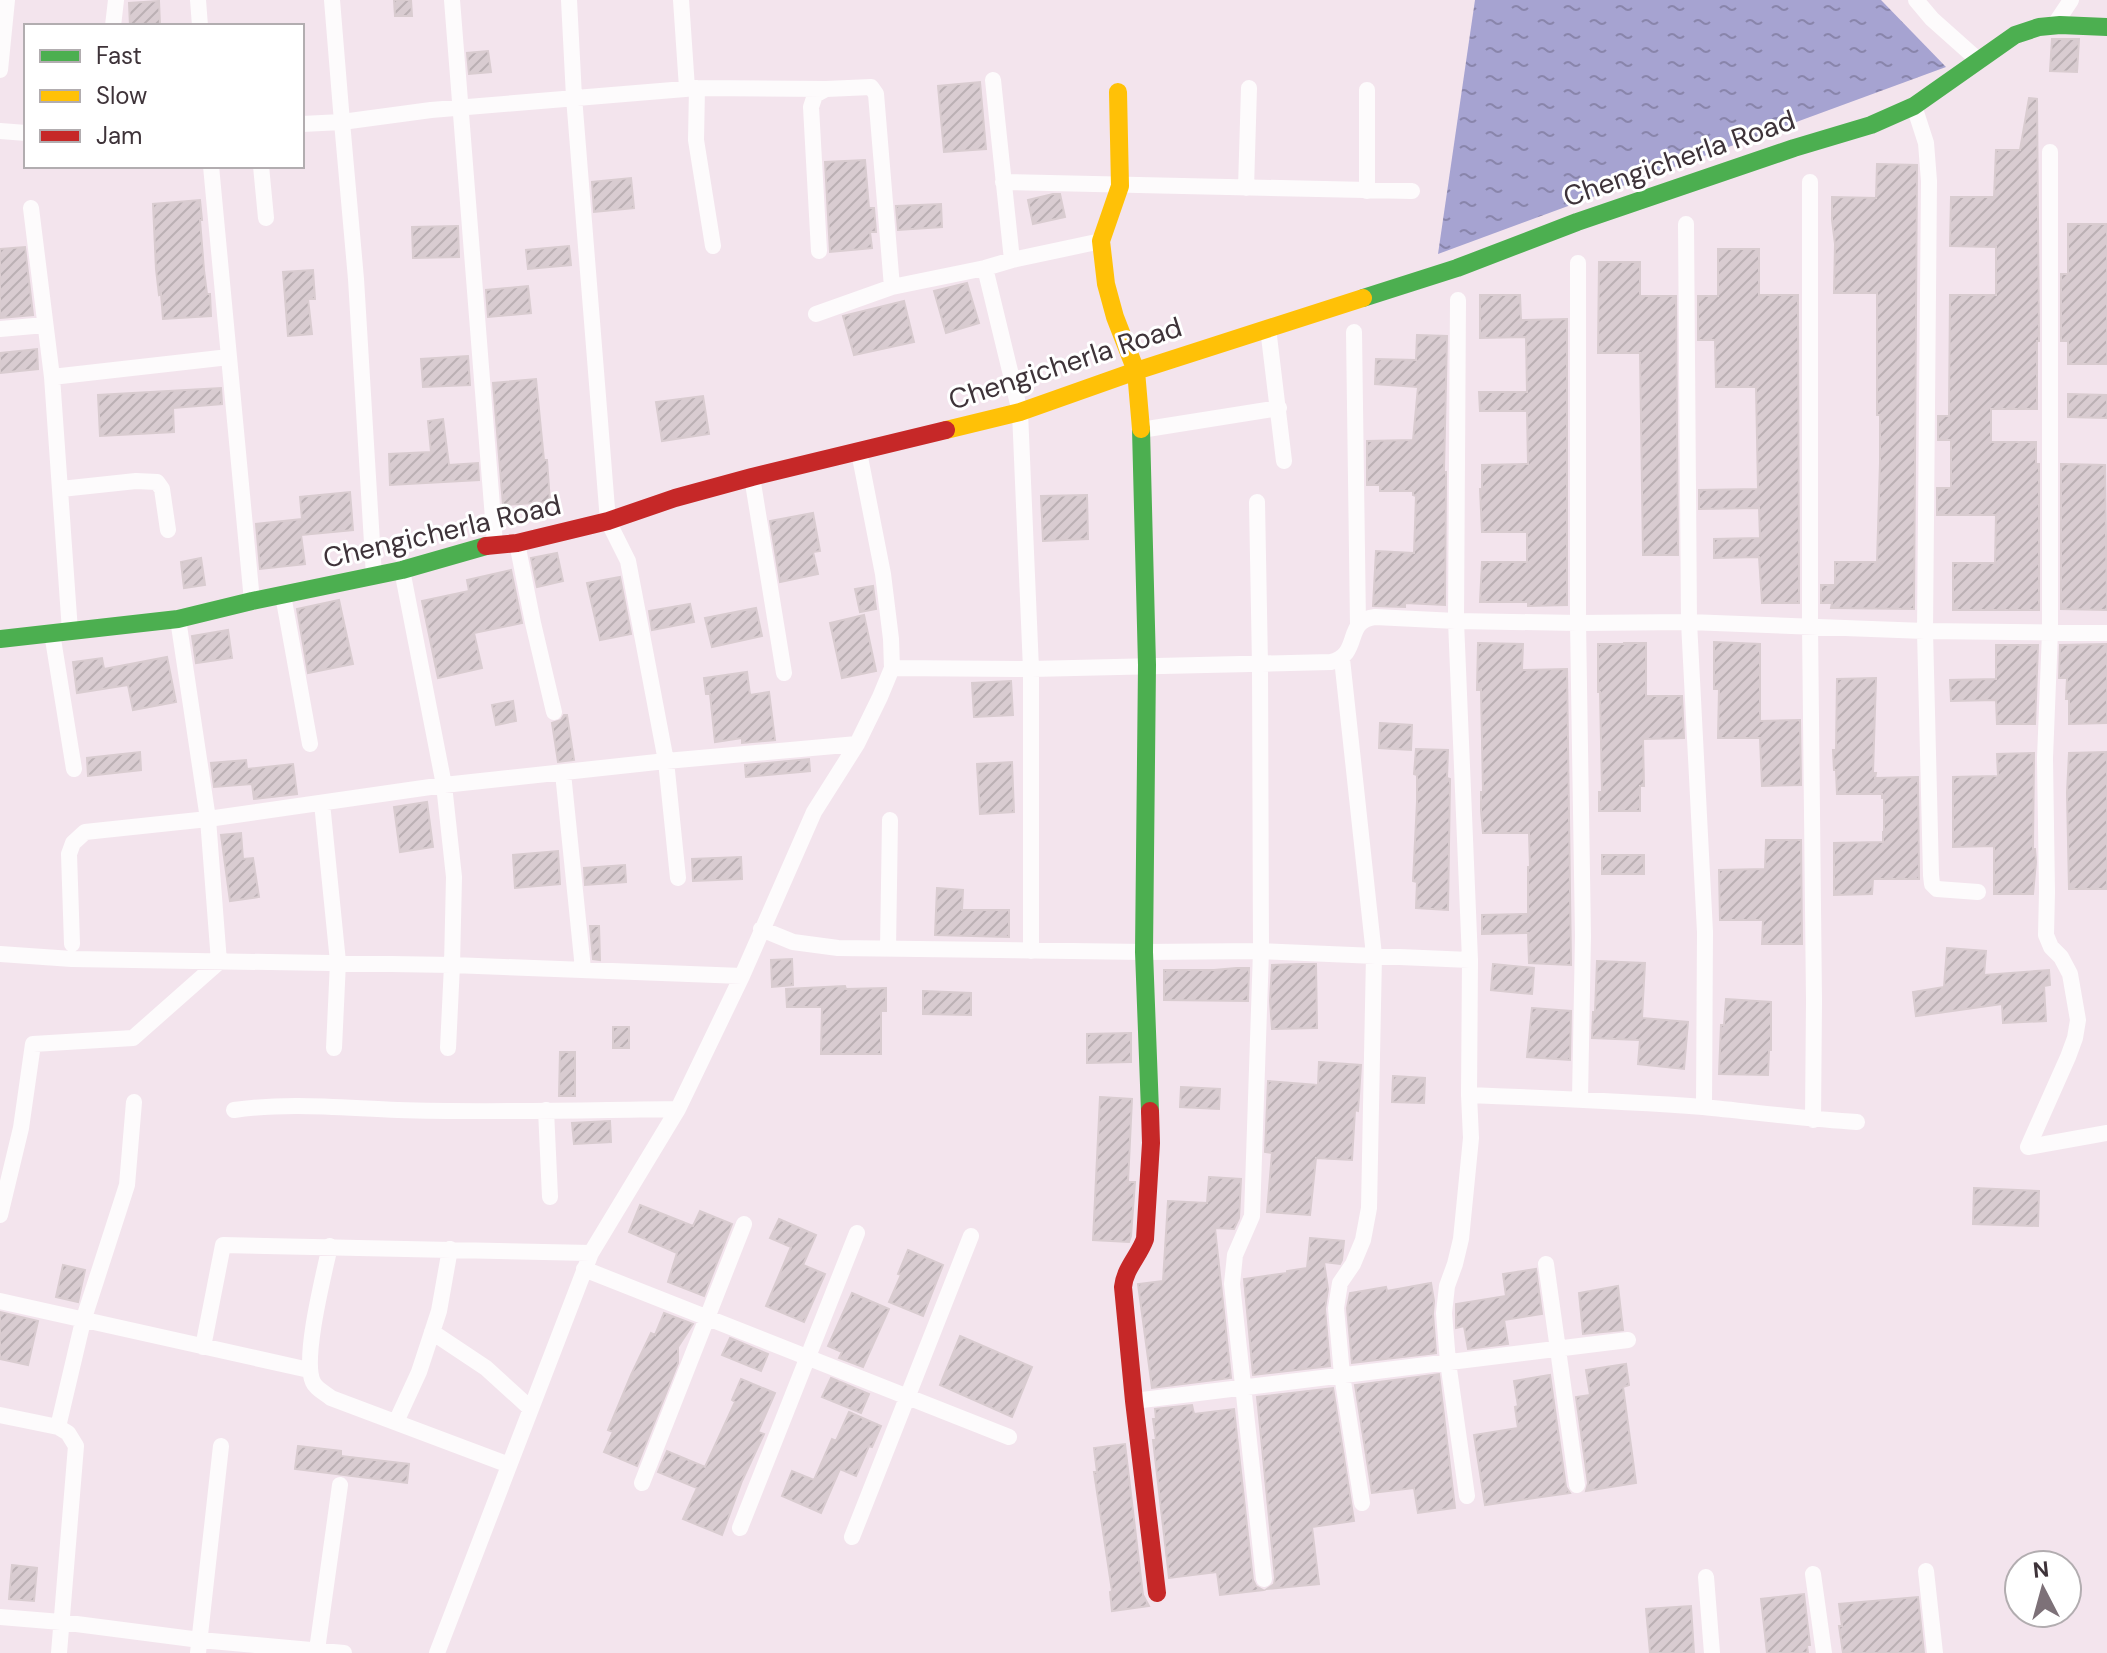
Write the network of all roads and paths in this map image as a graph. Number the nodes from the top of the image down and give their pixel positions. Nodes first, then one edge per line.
1 (7, 0) edge
2 (116, 0) edge
3 (198, 0) edge
4 (332, 0) edge
5 (452, 0) edge
6 (569, 0) edge
7 (681, 0) edge
8 (1916, 0) edge
9 (2071, 0) edge
10 (113, 24) edge
11 (200, 24) edge
12 (2055, 24) junction
13 (2107, 27) edge
14 (1978, 60) junction
15 (0, 70) edge
16 (993, 80) dead end
17 (692, 88) junction
18 (1249, 88) dead end
19 (826, 89) junction
20 (1367, 90) dead end
21 (1118, 92) dead end
22 (574, 97) junction
23 (1914, 106) junction
24 (460, 107) junction
25 (342, 122) junction
26 (304, 124) edge
27 (0, 131) edge
28 (24, 133) edge
29 (2050, 152) dead end
30 (211, 168) edge
31 (261, 168) edge
32 (1003, 182) junction
33 (1810, 182) dead end
34 (1120, 186) junction
35 (1246, 188) junction
36 (1367, 191) junction
37 (1412, 191) dead end
38 (31, 208) dead end
39 (266, 218) dead end
40 (1686, 224) dead end
41 (1101, 241) junction
42 (713, 246) dead end
43 (819, 251) dead end
44 (1012, 260) junction
45 (1578, 263) dead end
46 (985, 268) junction
47 (892, 287) junction
48 (1458, 300) dead end
49 (816, 314) dead end
50 (45, 325) junction
51 (1268, 328) junction
52 (0, 329) edge
53 (1354, 332) dead end
54 (229, 357) junction
55 (1136, 371) junction
56 (52, 377) junction
57 (1279, 408) junction
58 (1020, 412) junction
59 (1141, 430) junction
60 (859, 452) junction
61 (1284, 461) dead end
62 (752, 477) junction
63 (61, 489) junction
64 (1257, 502) dead end
65 (608, 521) junction
66 (168, 530) dead end
67 (517, 543) junction
68 (495, 544) junction
69 (402, 570) junction
70 (374, 576) junction
71 (283, 595) junction
72 (252, 601) junction
73 (178, 619) junction
74 (1456, 621) junction
75 (1689, 622) junction
76 (1578, 623) junction
77 (1358, 625) junction
78 (1810, 626) junction
79 (1925, 631) junction
80 (61, 632) junction
81 (2050, 632) junction
82 (2107, 633) edge
83 (0, 639) edge
84 (1342, 659) junction
85 (1147, 665) junction
86 (1260, 665) junction
87 (892, 668) junction
88 (1031, 669) junction
89 (784, 673) dead end
90 (554, 712) dead end
91 (310, 744) dead end
92 (857, 744) junction
93 (666, 761) junction
94 (74, 769) dead end
95 (563, 773) junction
96 (444, 785) junction
97 (322, 803) junction
98 (208, 819) junction
99 (890, 820) dead end
100 (678, 878) dead end
101 (1978, 892) dead end
102 (761, 929) junction
103 (72, 944) dead end
104 (888, 948) junction
105 (1031, 951) junction
106 (1261, 951) junction
107 (1144, 952) junction
108 (0, 954) edge
109 (1374, 955) junction
110 (1470, 960) junction
111 (219, 962) junction
112 (338, 962) junction
113 (452, 965) junction
114 (583, 969) junction
115 (742, 976) junction
116 (334, 1048) dead end
117 (448, 1048) dead end
118 (1469, 1095) junction
119 (1580, 1099) junction
120 (134, 1102) dead end
121 (1704, 1107) junction
122 (678, 1109) junction
123 (234, 1110) dead end
124 (546, 1110) junction
125 (1813, 1120) junction
126 (1857, 1122) dead end
127 (2107, 1133) edge
128 (550, 1197) dead end
129 (0, 1215) edge
130 (744, 1224) dead end
131 (857, 1233) dead end
132 (971, 1236) dead end
133 (330, 1246) junction
134 (450, 1249) junction
135 (588, 1261) junction
136 (1546, 1264) dead end
137 (0, 1301) edge
138 (708, 1317) junction
139 (83, 1321) junction
140 (432, 1332) junction
141 (1628, 1340) dead end
142 (203, 1347) junction
143 (1558, 1349) junction
144 (807, 1356) junction
145 (1448, 1362) junction
146 (309, 1370) junction
147 (1342, 1375) junction
148 (1242, 1388) junction
149 (908, 1397) junction
150 (1134, 1401) junction
151 (531, 1409) junction
152 (0, 1415) edge
153 (396, 1422) junction
154 (58, 1427) junction
155 (1009, 1437) dead end
156 (221, 1446) dead end
157 (509, 1465) junction
158 (642, 1483) dead end
159 (340, 1485) dead end
160 (1577, 1485) dead end
161 (1467, 1496) dead end
162 (1362, 1503) dead end
163 (740, 1528) dead end
164 (852, 1537) dead end
165 (1926, 1571) dead end
166 (1813, 1574) dead end
167 (1706, 1577) dead end
168 (1264, 1579) dead end
169 (1157, 1593) dead end
170 (0, 1617) edge
171 (61, 1622) junction
172 (199, 1646) edge
173 (317, 1650) junction
174 (59, 1653) edge
175 (344, 1653) edge
176 (437, 1653) edge
177 (1712, 1653) edge
178 (1824, 1653) edge
179 (1935, 1653) edge

1 - 15 street
2 - 10 street
3 - 11 street
4 - 25 street
5 - 24 street
6 - 22 street
7 - 17 street
8 - 14 street
9 - 12 street
12 - 13 street, Chengicherla Road
12 - 14 street, Chengicherla Road
14 - 23 street, Chengicherla Road
16 - 32 street
17 - 19 street
17 - 22 street
17 - 42 street
18 - 35 street
19 - 43 street
19 - 47 street
20 - 36 street
21 - 34 street
22 - 24 street
22 - 65 street
23 - 51 street, Chengicherla Road
23 - 79 street
24 - 25 street
24 - 68 street
25 - 26 street
25 - 70 street
27 - 28 street
29 - 81 street
30 - 54 street
31 - 39 street
32 - 34 street
32 - 44 street
33 - 78 street
34 - 35 street
34 - 41 street
35 - 36 street
36 - 37 street
38 - 50 street
40 - 75 street
41 - 44 street
41 - 55 street
44 - 46 street
45 - 76 street
46 - 47 street
46 - 58 street
47 - 49 street
48 - 74 street
50 - 52 street
50 - 56 street
51 - 55 street, Chengicherla Road
51 - 57 street
53 - 77 street
54 - 56 street
54 - 72 street
55 - 58 street, Chengicherla Road
55 - 59 street
56 - 63 street
57 - 59 street
57 - 61 street
58 - 60 street, Chengicherla Road
58 - 88 street
59 - 85 street
60 - 62 street, Chengicherla Road
60 - 87 street
62 - 65 street, Chengicherla Road
62 - 89 street
63 - 66 street
63 - 80 street
64 - 86 street
65 - 67 street, Chengicherla Road
65 - 93 street
67 - 68 street, Chengicherla Road
67 - 90 street
68 - 69 street, Chengicherla Road
69 - 70 street, Chengicherla Road
69 - 96 street
70 - 71 street, Chengicherla Road
71 - 72 street, Chengicherla Road
71 - 91 street
72 - 73 street, Chengicherla Road
73 - 80 street, Chengicherla Road
73 - 98 street
74 - 76 street
74 - 77 street
74 - 110 street
75 - 76 street
75 - 78 street
75 - 121 street
76 - 119 street
77 - 84 street
78 - 79 street
78 - 125 street
79 - 81 street
79 - 101 street
80 - 83 street, Chengicherla Road
80 - 94 street
81 - 82 street
81 - 127 street
84 - 86 street
84 - 109 street
85 - 86 street
85 - 88 street
85 - 107 street
86 - 106 street
87 - 88 street
87 - 92 street
88 - 105 street
92 - 93 street
92 - 102 street
93 - 95 street
93 - 100 street
95 - 96 street
95 - 114 street
96 - 97 street
96 - 113 street
97 - 98 street
97 - 112 street
98 - 103 street
98 - 111 street
99 - 104 street
102 - 104 street
102 - 115 street
104 - 105 street
105 - 107 street
106 - 107 street
106 - 109 street
106 - 148 street
107 - 150 street
108 - 111 street
109 - 110 street
109 - 147 street
110 - 118 street
111 - 112 street
111 - 129 street
112 - 113 street
112 - 116 street
113 - 114 street
113 - 117 street
114 - 115 street
115 - 122 street
118 - 119 street
118 - 145 street
119 - 121 street
120 - 139 street
121 - 125 street
122 - 124 street
122 - 135 street
123 - 124 street
124 - 128 street
125 - 126 street
130 - 138 street
131 - 144 street
132 - 149 street
133 - 134 street
133 - 142 street
133 - 146 street
134 - 135 street
134 - 140 street
135 - 138 street
135 - 151 street
136 - 143 street
137 - 139 street
138 - 144 street
138 - 158 street
139 - 142 street
139 - 154 street
140 - 151 street
140 - 153 street
141 - 143 street
142 - 146 street
143 - 145 street
143 - 160 street
144 - 149 street
144 - 163 street
145 - 147 street
145 - 161 street
146 - 153 street
147 - 148 street
147 - 162 street
148 - 150 street
148 - 168 street
149 - 155 street
149 - 164 street
150 - 169 street
151 - 157 street
152 - 154 street
153 - 157 street
154 - 171 street
156 - 172 street
157 - 176 street
159 - 173 street
165 - 179 street
166 - 178 street
167 - 177 street
170 - 171 street
171 - 172 street
171 - 174 street
172 - 173 street
173 - 175 street

